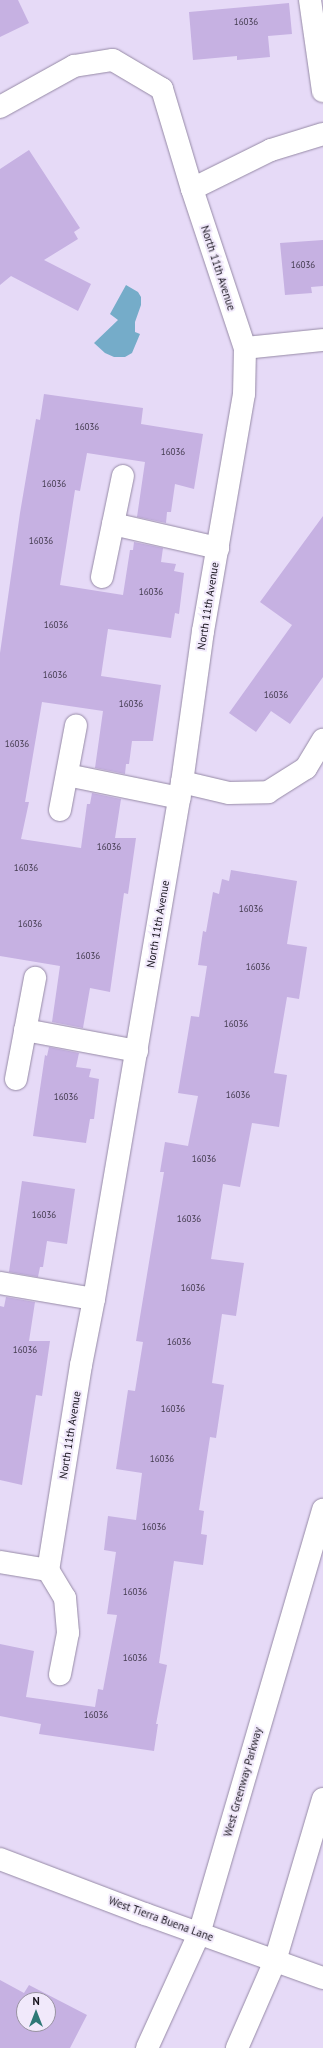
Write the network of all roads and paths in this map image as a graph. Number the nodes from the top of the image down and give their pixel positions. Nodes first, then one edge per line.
1 (310, 0) edge
2 (323, 91) edge
3 (0, 107) edge
4 (323, 134) edge
5 (192, 189) junction
6 (323, 340) edge
7 (245, 348) junction
8 (123, 476) dead end
9 (113, 524) junction
10 (218, 548) junction
11 (102, 577) dead end
12 (76, 725) dead end
13 (323, 740) edge
14 (67, 775) junction
15 (181, 790) junction
16 (60, 810) dead end
17 (35, 978) dead end
18 (25, 1030) junction
19 (137, 1051) junction
20 (16, 1079) dead end
21 (0, 1283) edge
22 (94, 1299) junction
23 (323, 1510) edge
24 (0, 1562) edge
25 (48, 1570) junction
26 (60, 1674) dead end
27 (323, 1799) edge
28 (0, 1859) edge
29 (199, 1934) junction
30 (275, 1961) junction
31 (323, 1978) edge
32 (147, 2048) edge
33 (237, 2048) edge

1 - 2 street
3 - 5 street, North 11th Avenue
4 - 5 street
5 - 7 street, North 11th Avenue
6 - 7 street
7 - 10 street, North 11th Avenue
8 - 9 street
9 - 10 street, North 11th Avenue
9 - 11 street
10 - 15 street, North 11th Avenue
12 - 14 street
13 - 15 street
14 - 15 street
14 - 16 street
15 - 19 street, North 11th Avenue
17 - 18 street
18 - 19 street
18 - 20 street
19 - 22 street, North 11th Avenue
21 - 22 street
22 - 25 street, North 11th Avenue
23 - 29 street, West Greenway Parkway
24 - 25 street
25 - 26 street
27 - 30 street
28 - 29 street, West Tierra Buena Lane
29 - 30 street, West Tierra Buena Lane
29 - 32 street, West Greenway Parkway
30 - 31 street, West Tierra Buena Lane
30 - 33 street

